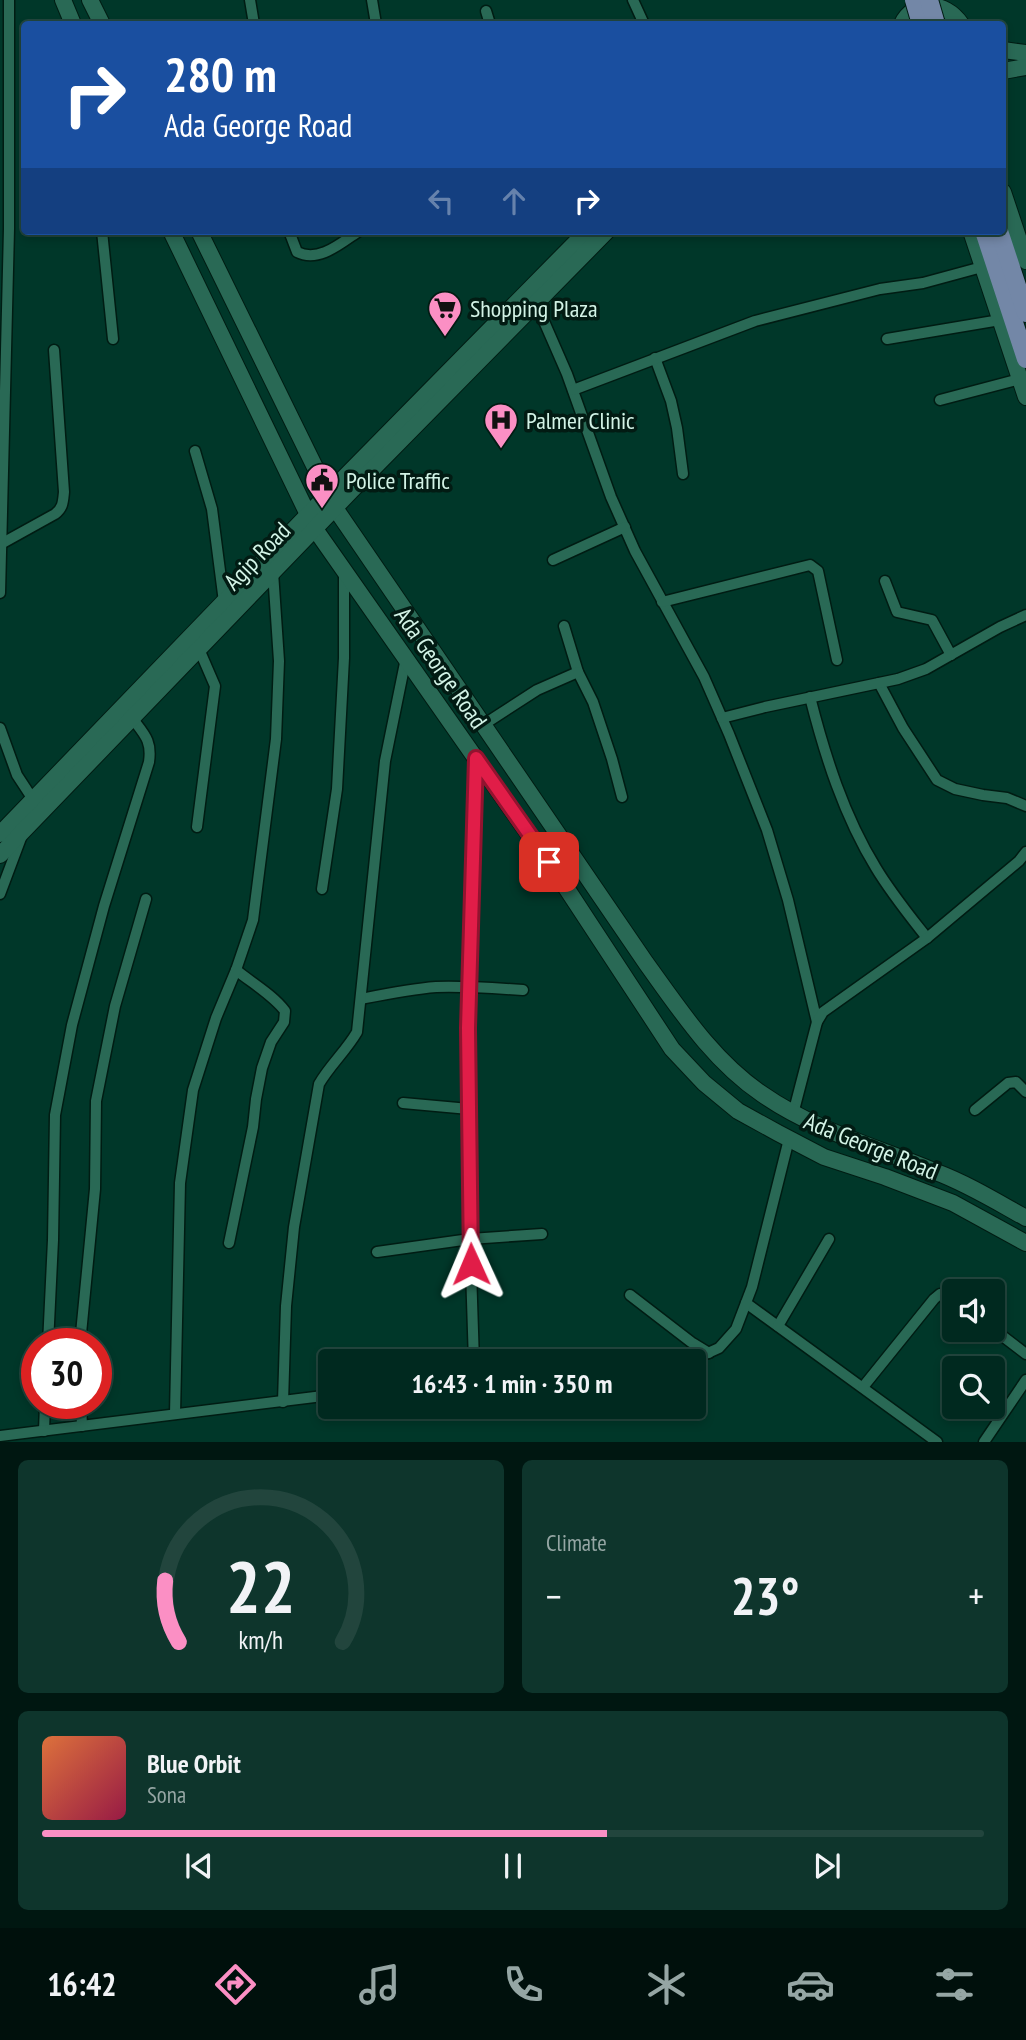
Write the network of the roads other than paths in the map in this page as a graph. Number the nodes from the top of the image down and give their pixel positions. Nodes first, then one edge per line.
1 (9, 0) edge
2 (63, 0) edge
3 (90, 0) edge
4 (250, 0) edge
5 (372, 0) edge
6 (633, 0) edge
7 (899, 0) edge
8 (914, 0) edge
9 (929, 0) edge
10 (486, 11) dead end
11 (957, 17) edge
12 (73, 21) edge
13 (100, 21) edge
14 (254, 21) edge
15 (376, 21) edge
16 (489, 21) edge
17 (643, 21) edge
18 (902, 21) edge
19 (903, 21) edge
20 (920, 21) edge
21 (935, 21) edge
22 (1006, 50) edge
23 (1026, 53) edge
24 (1026, 67) edge
25 (1006, 71) edge
26 (5, 87) edge
27 (1006, 201) edge
28 (102, 235) edge
29 (173, 235) edge
30 (201, 235) edge
31 (291, 235) edge
32 (353, 235) edge
33 (583, 235) edge
34 (603, 235) edge
35 (972, 235) edge
36 (985, 235) edge
37 (1000, 235) edge
38 (1026, 261) edge
39 (982, 267) junction
40 (4, 285) edge
41 (536, 303) junction
42 (1026, 313) edge
43 (1000, 320) junction
44 (887, 339) dead end
45 (113, 340) dead end
46 (54, 350) dead end
47 (1024, 354) edge
48 (655, 358) junction
49 (1020, 379) junction
50 (573, 390) junction
51 (1026, 397) edge
52 (940, 400) dead end
53 (195, 451) dead end
54 (683, 474) dead end
55 (332, 501) junction
56 (311, 522) junction
57 (625, 527) junction
58 (1, 544) edge
59 (553, 560) dead end
60 (344, 570) junction
61 (273, 572) junction
62 (886, 581) dead end
63 (0, 593) edge
64 (224, 602) junction
65 (663, 602) junction
66 (1026, 615) edge
67 (564, 626) dead end
68 (199, 649) junction
69 (951, 655) junction
70 (405, 658) junction
71 (837, 660) dead end
72 (578, 672) junction
73 (879, 683) junction
74 (810, 697) junction
75 (132, 718) junction
76 (722, 718) junction
77 (483, 725) junction
78 (0, 731) edge
79 (476, 758) junction
80 (622, 797) dead end
81 (37, 806) junction
82 (1026, 806) edge
83 (197, 827) dead end
84 (24, 830) junction
85 (0, 834) edge
86 (1026, 852) edge
87 (0, 855) edge
88 (322, 889) dead end
89 (0, 894) edge
90 (146, 899) dead end
91 (927, 938) junction
92 (236, 970) junction
93 (469, 987) junction
94 (523, 990) dead end
95 (361, 999) junction
96 (817, 1023) junction
97 (1026, 1093) edge
98 (403, 1103) dead end
99 (469, 1109) junction
100 (975, 1110) dead end
101 (793, 1114) junction
102 (789, 1139) junction
103 (1026, 1218) edge
104 (542, 1234) dead end
105 (470, 1239) junction
106 (829, 1239) dead end
107 (229, 1242) dead end
108 (1026, 1243) edge
109 (377, 1252) dead end
110 (942, 1294) edge
111 (630, 1295) dead end
112 (746, 1303) junction
113 (778, 1326) junction
114 (49, 1328) edge
115 (82, 1328) edge
116 (1005, 1338) edge
117 (474, 1349) edge
118 (709, 1353) junction
119 (706, 1354) edge
120 (1026, 1354) edge
121 (1026, 1380) edge
122 (863, 1387) junction
123 (318, 1397) edge
124 (283, 1402) junction
125 (175, 1414) junction
126 (44, 1419) edge
127 (82, 1419) edge
128 (82, 1426) junction
129 (44, 1432) junction
130 (0, 1436) edge
131 (937, 1441) edge
132 (984, 1441) edge

1 - 26 street
2 - 12 main road
3 - 13 main road
4 - 14 street
5 - 15 street
6 - 17 street
7 - 18 main road
8 - 20 main road, bridge
9 - 21 main road, bridge
10 - 16 street
11 - 19 main road
22 - 23 main road
24 - 25 main road
26 - 40 street
27 - 38 main road
28 - 45 street
29 - 56 main road, Ada George Road
30 - 55 main road, Ada George Road
31 - 32 street
33 - 55 main road, Agip Road
34 - 41 main road, Agip Road
35 - 39 main road
36 - 47 main road
37 - 42 main road
39 - 43 main road
39 - 48 street
40 - 58 street
41 - 50 street
41 - 55 main road, Agip Road
43 - 44 street
43 - 49 main road
46 - 58 street
48 - 50 street
48 - 54 street
49 - 51 main road
49 - 52 street
50 - 57 street
53 - 64 street
55 - 56 main road, Agip Road
55 - 77 main road, Ada George Road
56 - 60 main road, Ada George Road
56 - 61 main road, Agip Road
56 - 64 main road, Agip Road
57 - 59 street
57 - 65 street
58 - 63 street
60 - 70 main road, Ada George Road
60 - 88 street
61 - 68 main road, Agip Road
61 - 92 street
62 - 69 street
64 - 81 main road, Agip Road
65 - 71 street
65 - 76 street
66 - 69 street
67 - 72 street
68 - 75 main road, Agip Road
68 - 83 street
69 - 73 street
70 - 79 main road, Ada George Road
70 - 95 street
72 - 77 street
72 - 80 street
73 - 74 street
73 - 82 street
74 - 76 street
74 - 91 street
75 - 81 main road, Agip Road
75 - 114 street
76 - 96 street
77 - 101 main road, Ada George Road
78 - 81 street
79 - 93 street
79 - 102 main road, Ada George Road
81 - 84 main road, Agip Road
81 - 85 main road, Agip Road
84 - 87 main road, Agip Road
84 - 89 street
86 - 91 street
90 - 115 street
91 - 96 street
92 - 107 street
92 - 125 street
93 - 94 street
93 - 95 street
93 - 99 street
95 - 124 street
96 - 101 street
97 - 100 street
98 - 99 street
99 - 105 street
101 - 103 main road, Ada George Road
102 - 108 main road, Ada George Road
102 - 112 street
104 - 105 street
105 - 109 street
105 - 117 street
106 - 113 street
110 - 122 street
111 - 118 street
112 - 113 street
112 - 118 street
113 - 122 street
116 - 120 street
118 - 119 street
121 - 132 street
122 - 131 street
123 - 124 street
124 - 125 street
125 - 128 street
126 - 129 street
127 - 128 street
128 - 129 street
129 - 130 street

